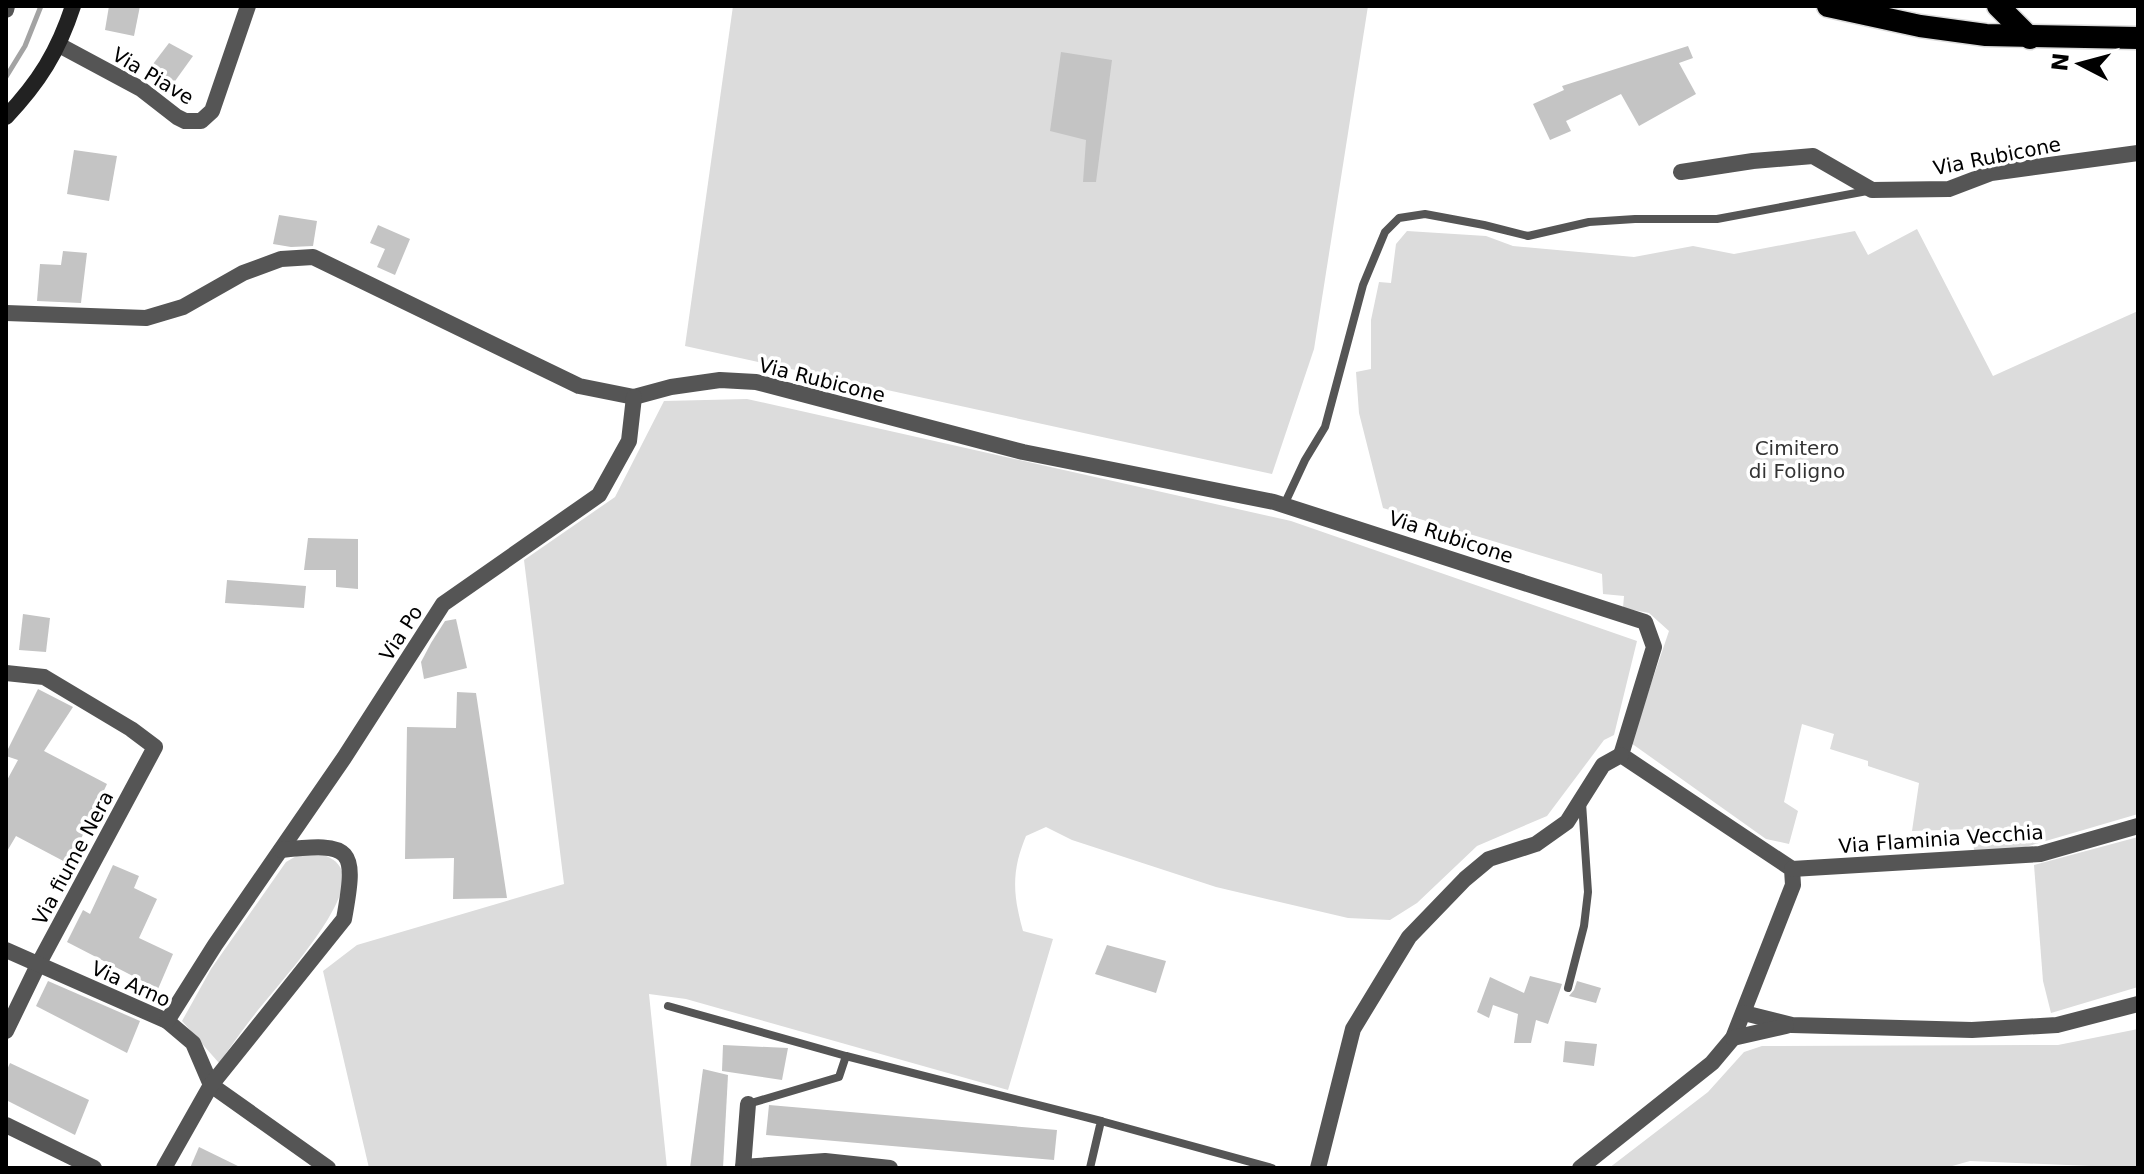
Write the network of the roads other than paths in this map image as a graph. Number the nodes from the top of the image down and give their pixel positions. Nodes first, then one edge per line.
1 (73, 6) edge
2 (248, 6) edge
3 (1828, 6) edge
4 (1896, 6) edge
5 (2000, 8) edge
6 (1871, 16) junction
7 (2030, 38) junction
8 (2138, 38) edge
9 (59, 45) junction
10 (6, 117) edge
11 (2138, 153) edge
12 (1681, 172) dead end
13 (1872, 190) junction
14 (6, 313) edge
15 (634, 397) junction
16 (1284, 505) junction
17 (6, 673) edge
18 (1621, 755) junction
19 (1582, 798) junction
20 (2138, 826) edge
21 (281, 850) junction
22 (1792, 869) junction
23 (6, 950) edge
24 (38, 965) junction
25 (1568, 988) dead end
26 (2138, 1004) edge
27 (668, 1006) dead end
28 (1744, 1013) junction
29 (167, 1021) junction
30 (1792, 1025) junction
31 (6, 1031) edge
32 (1733, 1038) junction
33 (846, 1056) junction
34 (211, 1085) junction
35 (748, 1104) joint
36 (1101, 1121) junction
37 (6, 1125) edge
38 (94, 1168) edge
39 (164, 1168) edge
40 (328, 1168) edge
41 (743, 1168) edge
42 (890, 1168) edge
43 (1090, 1168) edge
44 (1272, 1168) edge
45 (1318, 1168) edge
46 (1580, 1168) edge

1 - 9 main road
2 - 9 street, Via Piave
3 - 6 highway
4 - 6 highway
5 - 7 highway
6 - 7 highway
7 - 8 highway
9 - 10 main road
11 - 13 street, Via Rubicone
12 - 13 street
13 - 16 lane
14 - 15 street, Via Rubicone
15 - 16 street, Via Rubicone
15 - 21 street, Via Po
16 - 18 street, Via Rubicone
17 - 24 street, Via fiume Nera
18 - 19 street
18 - 22 street
19 - 25 lane
19 - 45 street
20 - 22 street, Via Flaminia Vecchia
21 - 29 street, Via Po
21 - 34 street
22 - 28 street
23 - 24 street, Via Arno
24 - 29 street, Via Arno
24 - 31 street, Via fiume Nera
26 - 30 street
27 - 33 lane
28 - 30 street
28 - 32 street
29 - 34 street, Via Arno
30 - 32 street
32 - 46 street
33 - 35 lane
33 - 36 lane
34 - 39 street
34 - 40 street
35 - 41 street
36 - 43 lane
36 - 44 lane
37 - 38 street
41 - 42 street

